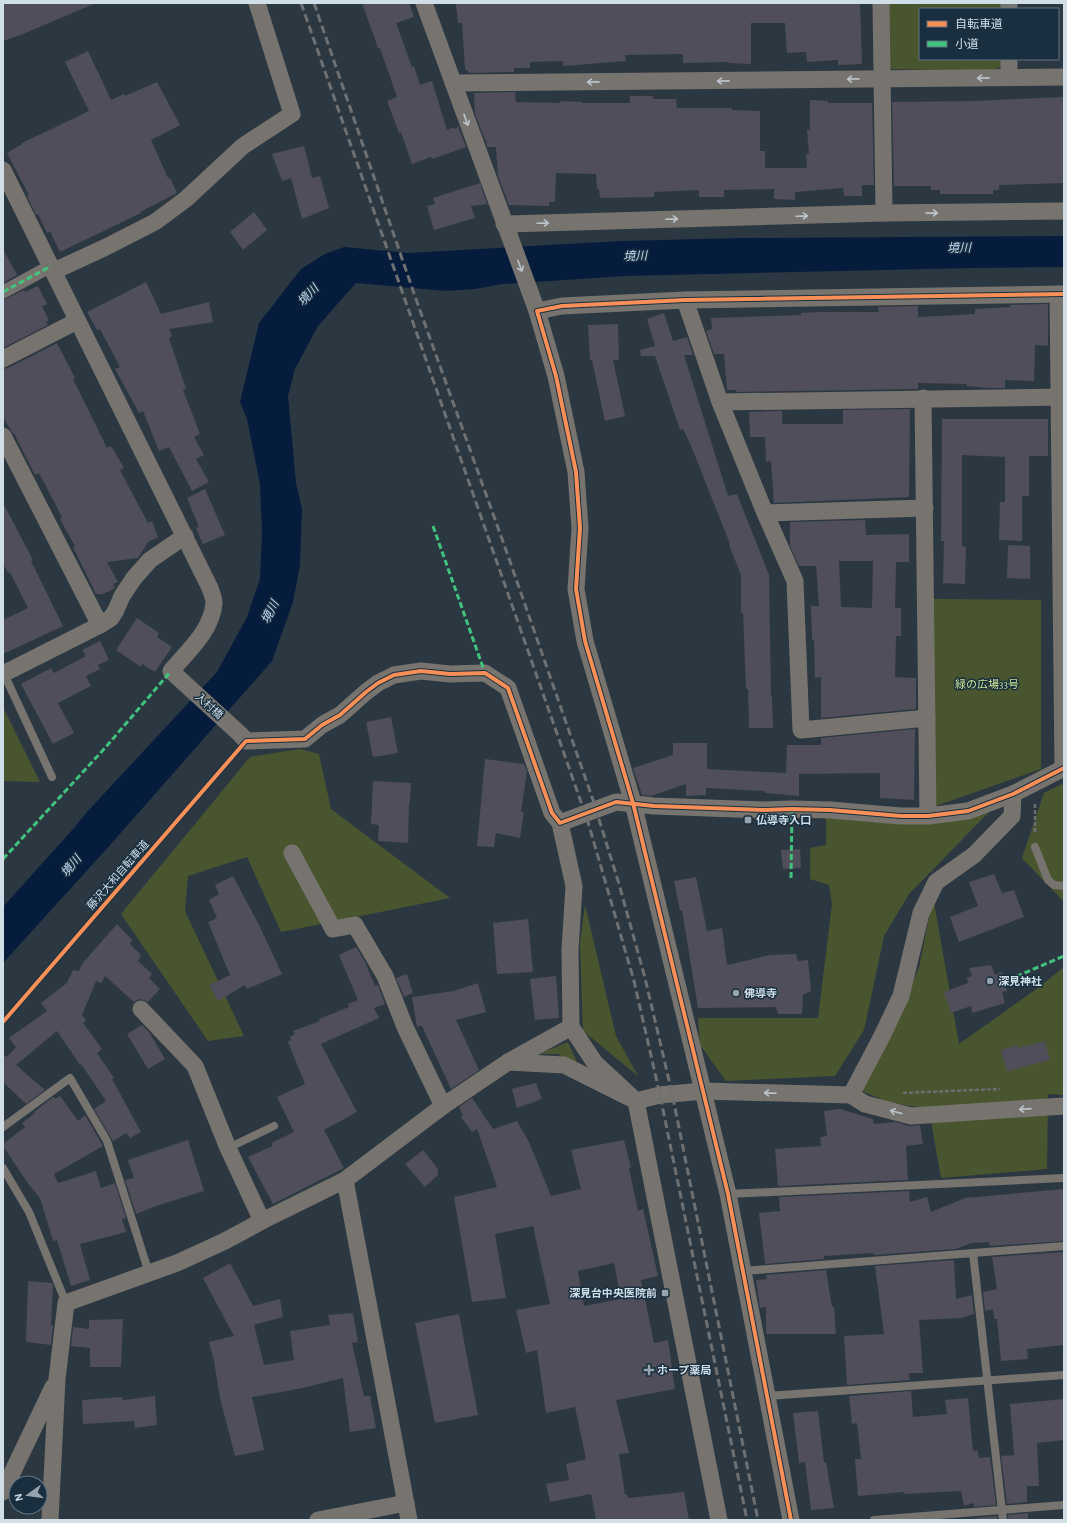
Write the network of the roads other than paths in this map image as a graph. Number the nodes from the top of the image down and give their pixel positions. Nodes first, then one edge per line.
1 (257, 3) edge
2 (424, 3) edge
3 (881, 3) edge
4 (1009, 60) edge
5 (1009, 77) junction
6 (1064, 77) edge
7 (882, 79) junction
8 (453, 83) junction
9 (3, 170) edge
10 (1064, 211) edge
11 (884, 213) junction
12 (505, 227) junction
13 (53, 268) junction
14 (3, 292) edge
15 (1061, 294) edge
16 (684, 300) junction
17 (537, 311) junction
18 (77, 321) junction
19 (3, 359) edge
20 (1061, 397) edge
21 (924, 398) junction
22 (720, 402) junction
23 (3, 436) edge
24 (924, 508) junction
25 (765, 513) junction
26 (185, 536) junction
27 (100, 625) junction
28 (4, 674) edge
29 (927, 718) junction
30 (1064, 768) edge
31 (52, 777) dead end
32 (1014, 794) junction
33 (633, 803) junction
34 (928, 816) junction
35 (560, 823) junction
36 (1035, 847) road end
37 (292, 853) dead end
38 (1064, 886) edge
39 (141, 1009) dead end
40 (571, 1028) junction
41 (508, 1062) junction
42 (703, 1091) junction
43 (851, 1095) junction
44 (636, 1101) junction
45 (443, 1106) junction
46 (1064, 1106) edge
47 (274, 1126) dead end
48 (3, 1127) edge
49 (228, 1148) junction
50 (3, 1168) edge
51 (1064, 1178) edge
52 (345, 1180) junction
53 (728, 1194) junction
54 (262, 1221) junction
55 (1064, 1246) edge
56 (973, 1253) junction
57 (743, 1271) junction
58 (149, 1273) junction
59 (66, 1303) junction
60 (1064, 1375) edge
61 (57, 1379) junction
62 (988, 1380) junction
63 (767, 1396) junction
64 (3, 1492) edge
65 (406, 1503) junction
66 (1064, 1505) edge
67 (1002, 1510) junction
68 (50, 1520) edge
69 (318, 1520) edge
70 (409, 1520) edge
71 (719, 1520) edge
72 (791, 1520) edge
73 (874, 1520) edge
74 (1003, 1520) edge

1 - 13 street
2 - 8 street
3 - 7 street
4 - 5 street
5 - 6 street
5 -> 7 street
7 -> 8 street
7 - 11 street
8 -> 12 street
9 - 13 street
11 -> 10 street
12 -> 11 street
12 -> 17 street
13 - 14 street
13 - 18 street
15 - 16 street
15 - 20 street
16 - 17 street
16 - 22 street
17 - 33 street
18 - 19 street
18 - 26 street
20 - 21 street
20 - 30 street
21 - 22 street
21 - 24 street
22 - 25 street
23 - 27 street
24 - 25 street
24 - 29 street
25 - 29 street
26 - 27 street
26 - 35 street, 入村橋
27 - 28 street
28 - 31 lane
29 - 34 street
30 - 32 street
32 - 34 street
32 - 43 street
33 - 34 street
33 - 35 street
33 - 42 street
35 - 40 street
36 - 38 lane
37 - 45 street
39 - 49 street
40 - 41 street
40 - 44 street
41 - 44 street
41 - 45 street
43 -> 42 street
42 - 44 street
42 - 53 street
46 -> 43 street
44 - 71 street
45 - 52 street
47 - 49 lane
48 - 58 lane
49 - 54 street
50 - 59 lane
51 - 53 lane
52 - 54 street
52 - 65 street
53 - 57 street
54 - 58 street
55 - 56 lane
56 - 57 lane
56 - 62 lane
57 - 63 street
58 - 59 street
59 - 61 street
60 - 62 lane
61 - 64 street
61 - 68 street
62 - 63 lane
62 - 67 lane
63 - 72 street
65 - 69 street
65 - 70 street
66 - 67 lane
67 - 73 lane
67 - 74 lane

